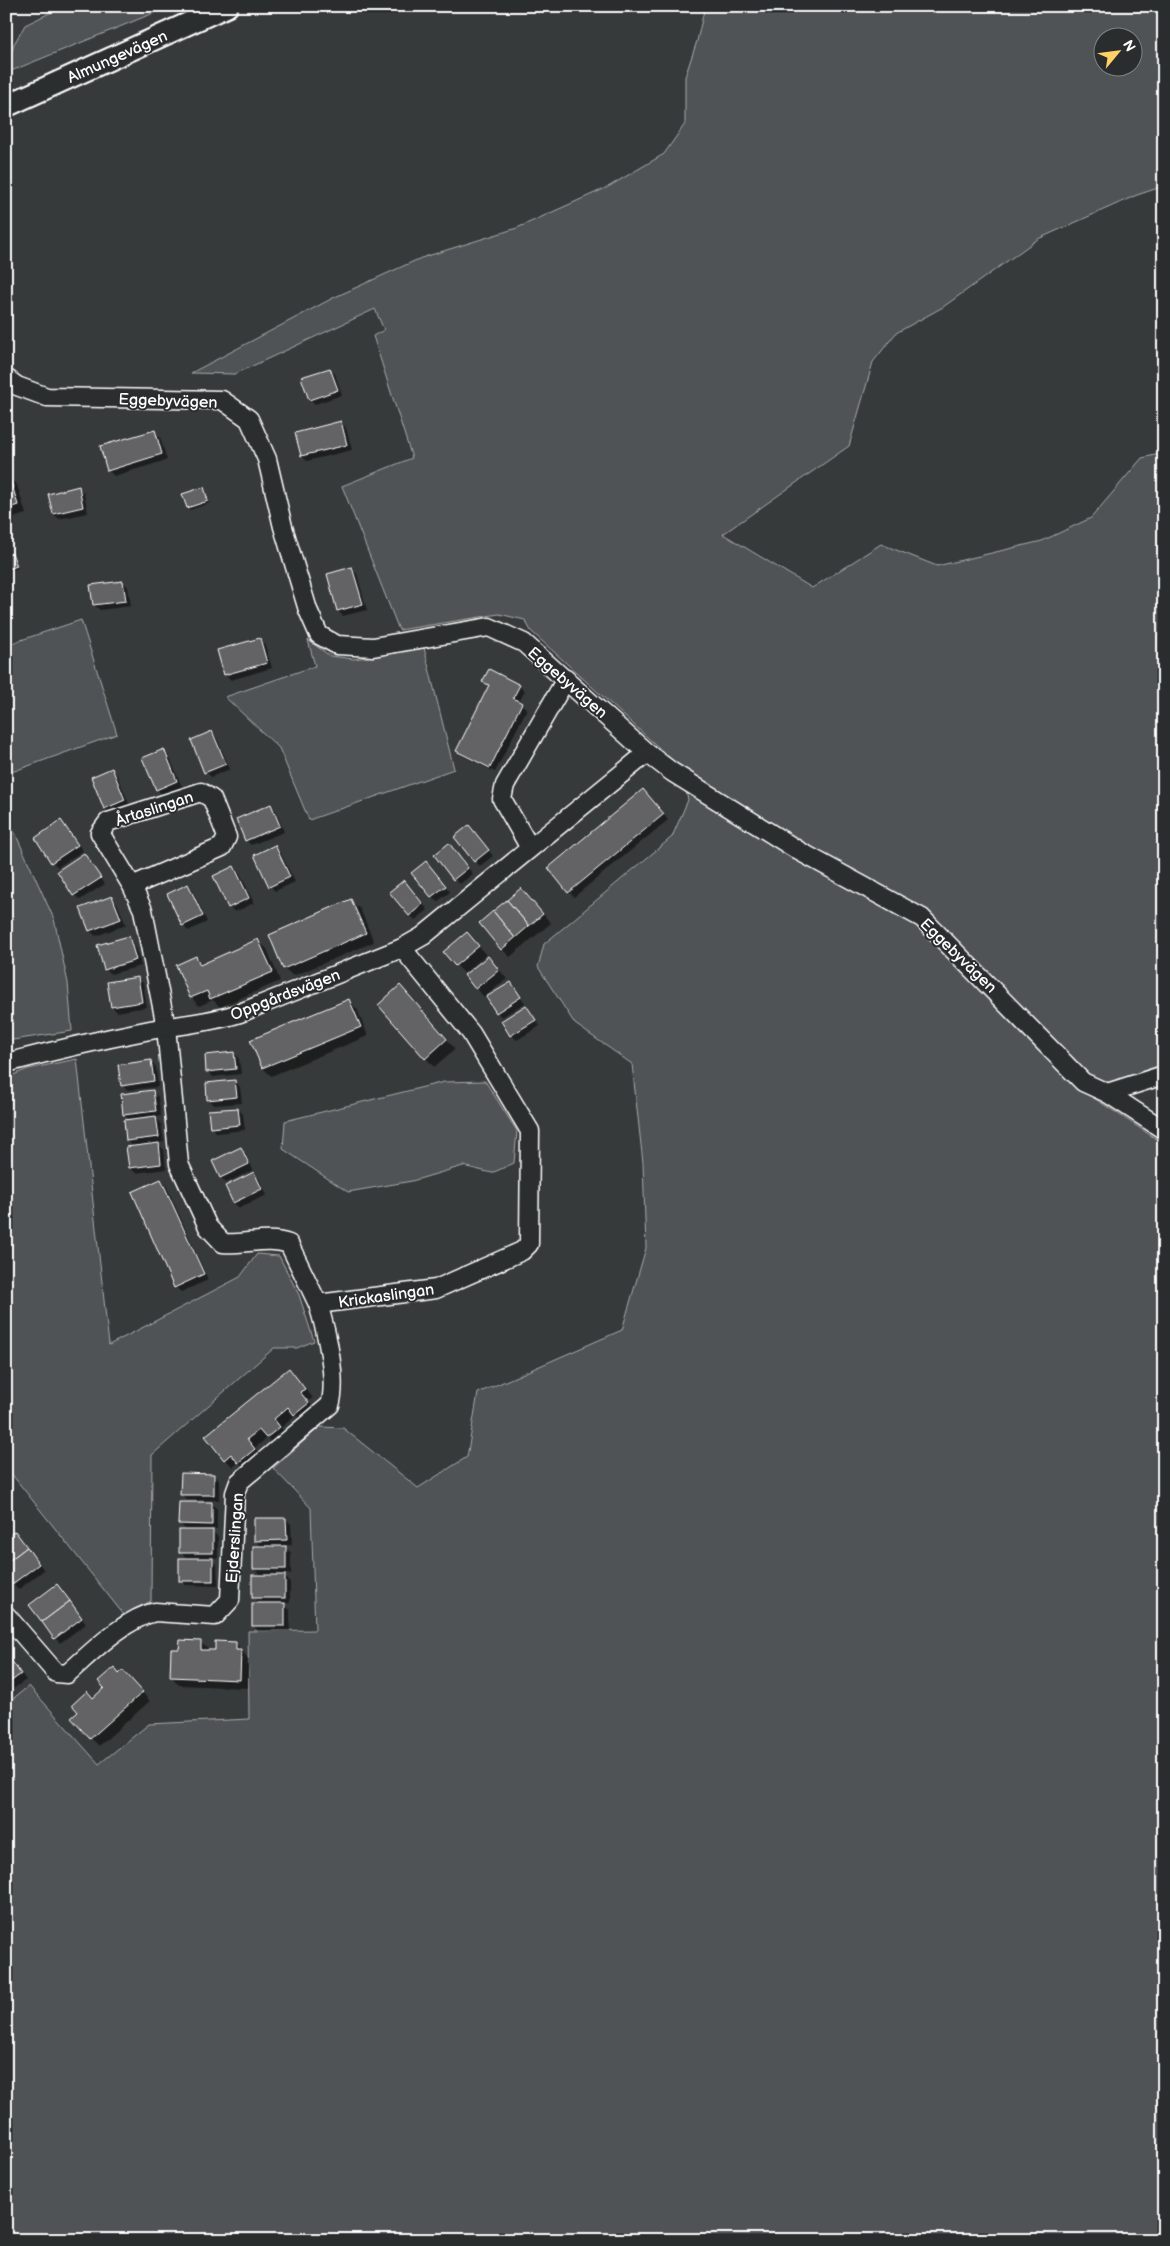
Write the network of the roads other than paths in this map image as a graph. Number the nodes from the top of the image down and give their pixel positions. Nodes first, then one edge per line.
1 (227, 6) edge
2 (6, 106) edge
3 (6, 378) edge
4 (566, 679) junction
5 (647, 753) junction
6 (530, 848) junction
7 (132, 886) junction
8 (402, 948) junction
9 (166, 1027) junction
10 (6, 1062) edge
11 (1164, 1075) edge
12 (1107, 1093) junction
13 (1164, 1130) edge
14 (318, 1304) junction
15 (6, 1615) edge

1 - 2 street, Almungevägen
3 - 4 street, Eggebyvägen
4 - 5 street, Eggebyvägen
4 - 6 street
5 - 6 street, Oppgårdsvägen
5 - 12 street, Eggebyvägen
6 - 8 street, Oppgårdsvägen
7 - 7 street, Årtaslingan
7 - 9 street, Årtaslingan
8 - 9 street, Oppgårdsvägen
8 - 14 street, Krickaslingan
9 - 10 street, Oppgårdsvägen
9 - 14 street, Krickaslingan
11 - 12 street
12 - 13 street, Eggebyvägen
14 - 15 street, Ejderslingan

